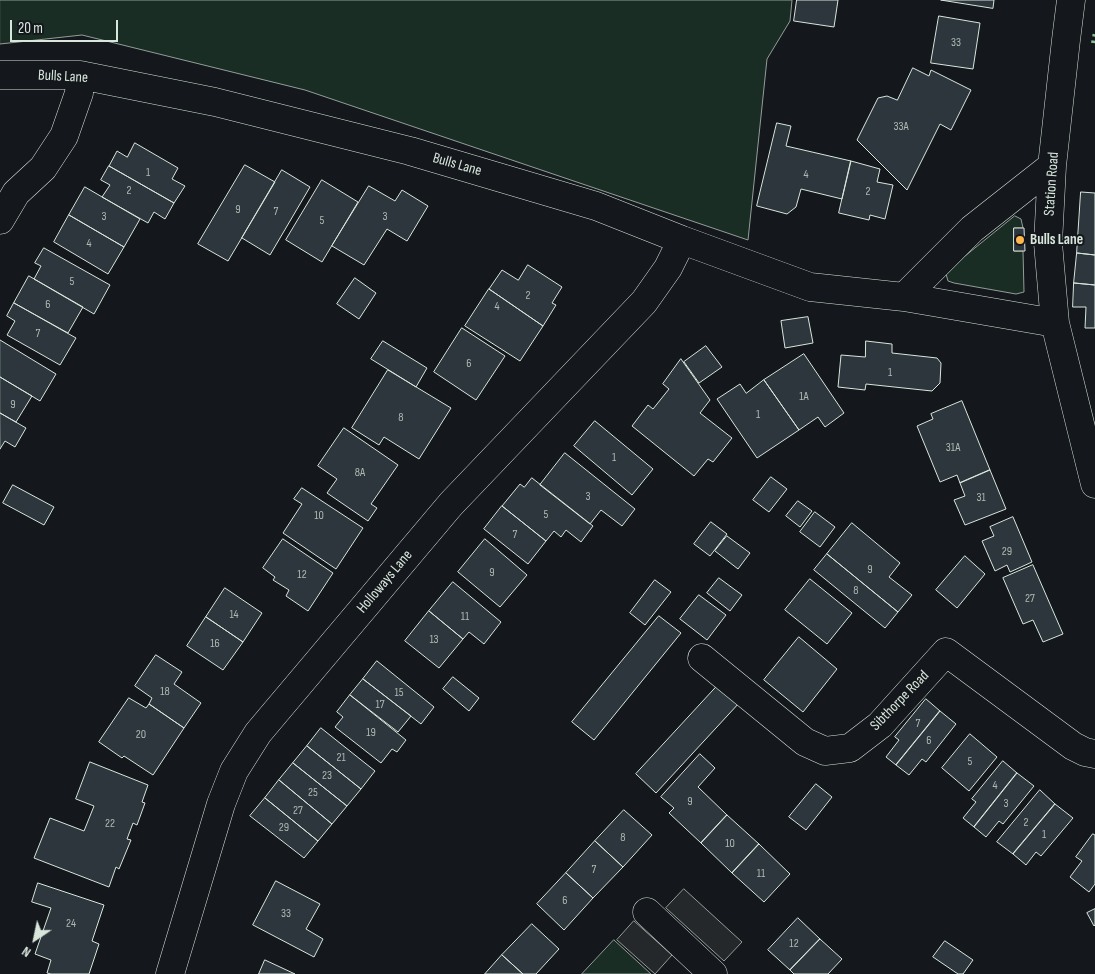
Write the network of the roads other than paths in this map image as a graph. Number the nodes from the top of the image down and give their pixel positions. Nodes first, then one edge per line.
1 (1071, 0) edge
2 (0, 75) edge
3 (80, 75) junction
4 (1052, 166) junction
5 (0, 220) edge
6 (682, 240) junction
7 (904, 297) junction
8 (1055, 323) junction
9 (1095, 484) edge
10 (702, 658) dead end
11 (1095, 754) edge
12 (647, 912) dead end
13 (170, 974) edge
14 (713, 974) edge

1 - 4 street, Station Road
2 - 3 street, Bulls Lane
3 - 5 street
3 - 6 street, Bulls Lane
4 - 7 street
4 - 8 street, Station Road
6 - 7 street, Bulls Lane
6 - 13 street, Holloways Lane
7 - 8 street, Bulls Lane
8 - 9 street, Station Road
10 - 11 street, Sibthorpe Road
12 - 14 street

